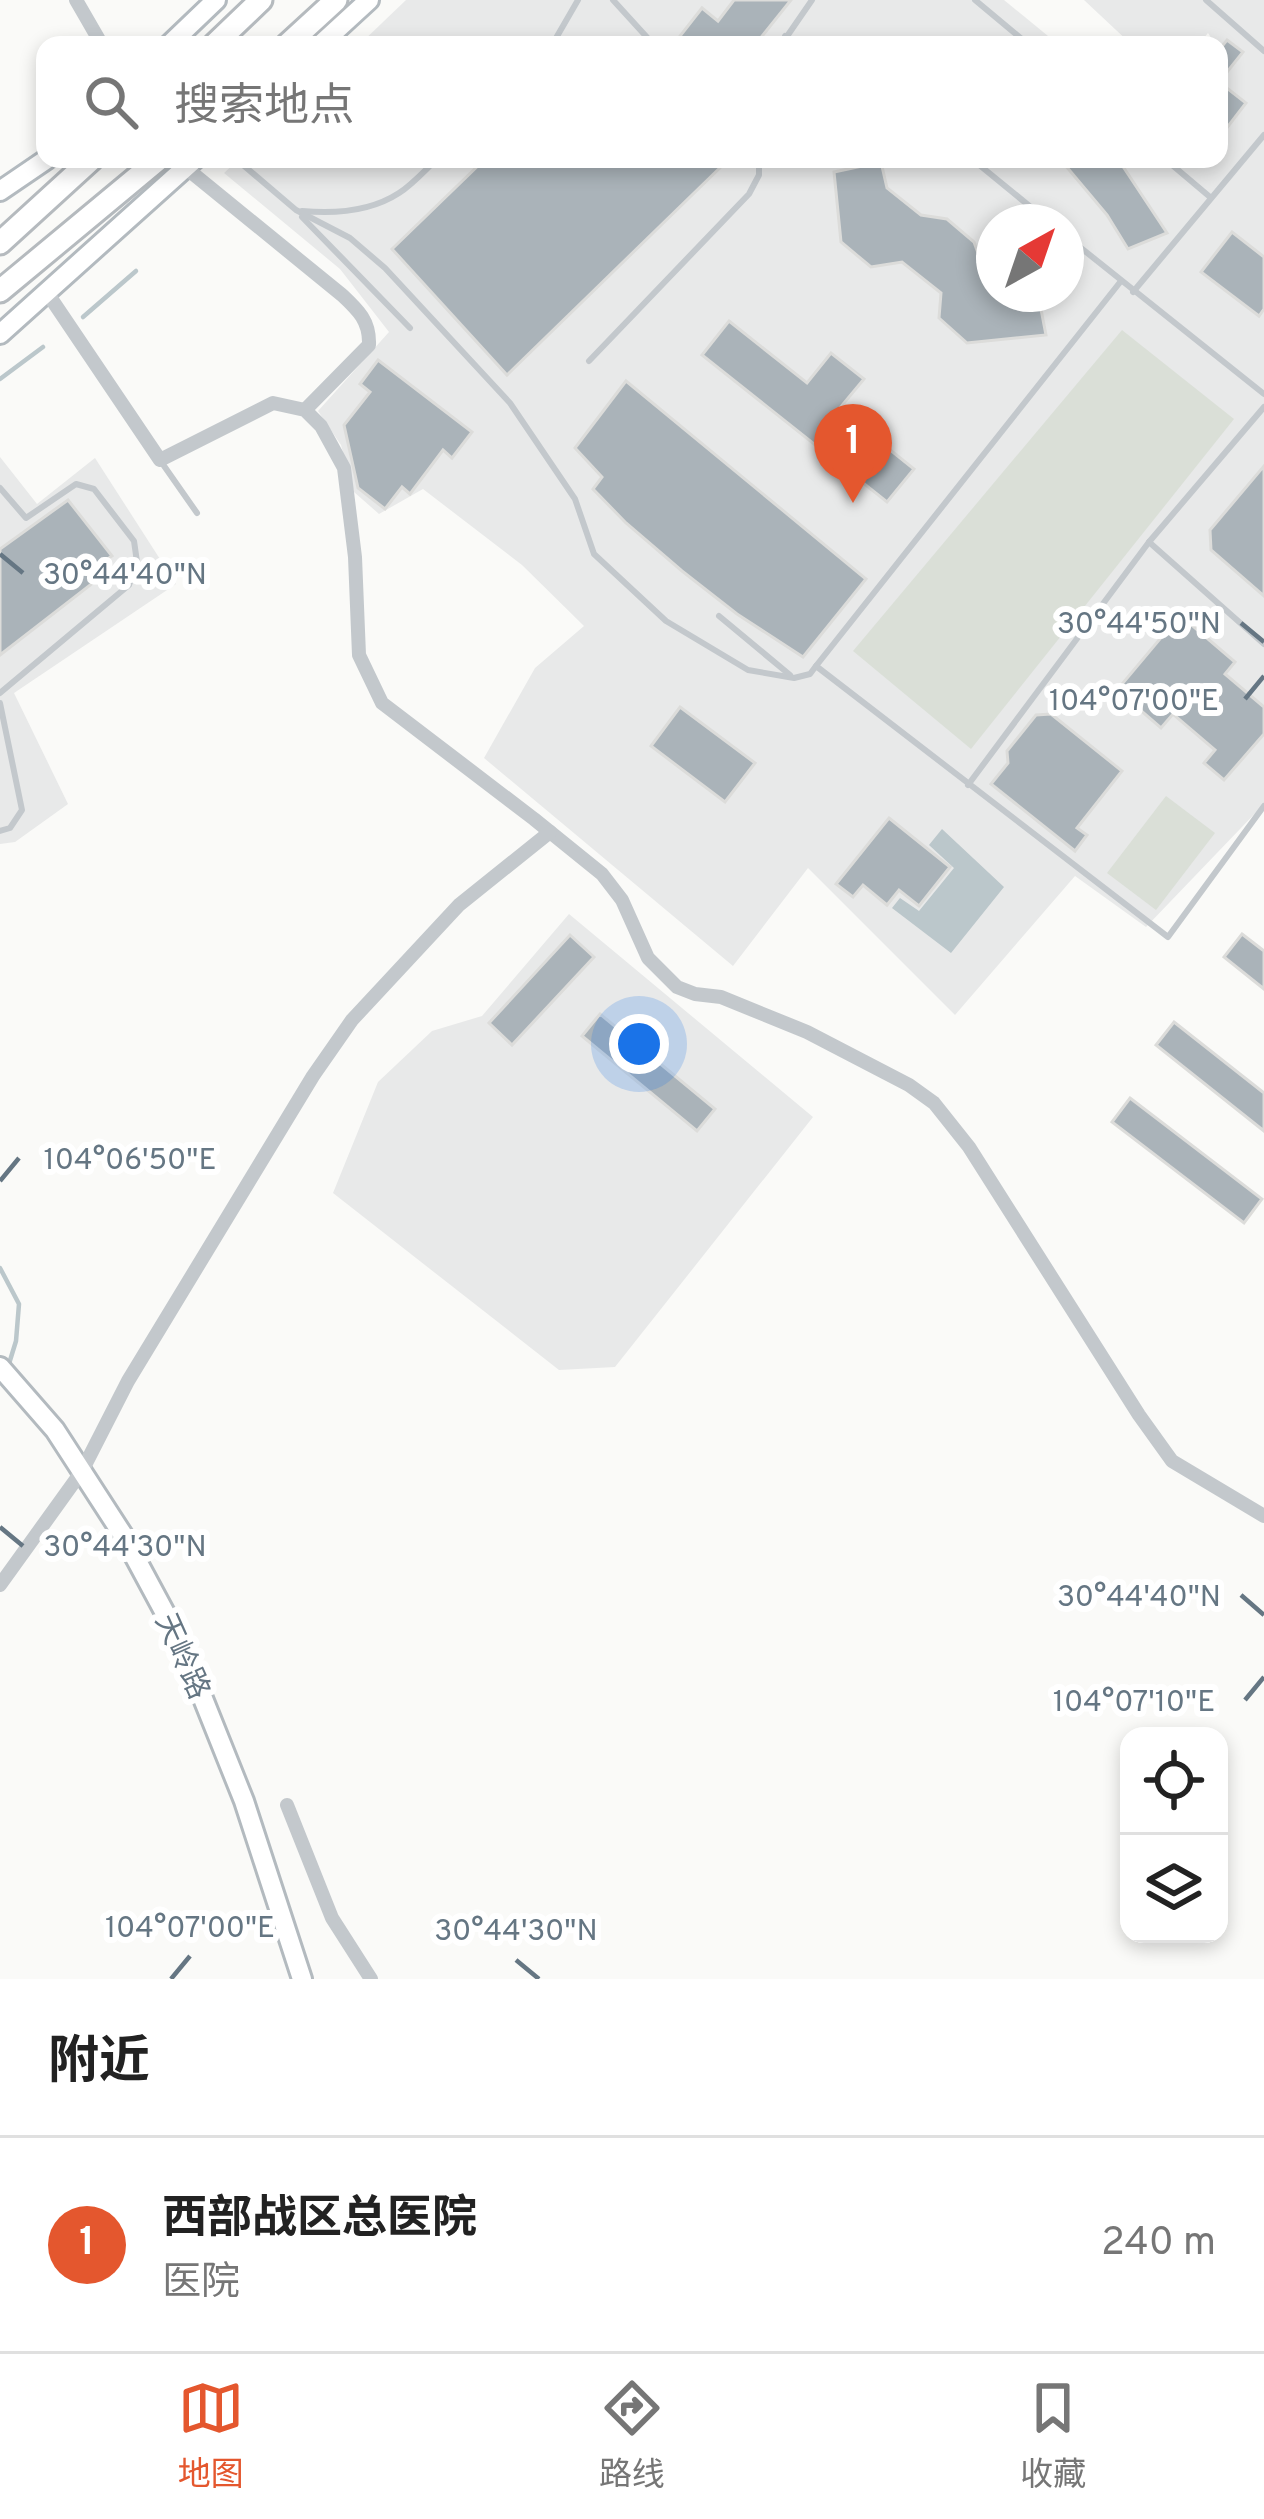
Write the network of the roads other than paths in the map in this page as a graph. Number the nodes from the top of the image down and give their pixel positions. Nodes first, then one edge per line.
1 (76, 0) edge
2 (217, 0) edge
3 (261, 0) edge
4 (335, 0) edge
5 (369, 0) edge
6 (578, 0) edge
7 (613, 0) edge
8 (812, 0) edge
9 (975, 0) edge
10 (1206, 0) edge
11 (785, 35) edge
12 (97, 36) edge
13 (179, 36) edge
14 (223, 36) edge
15 (296, 36) edge
16 (330, 36) edge
17 (557, 36) edge
18 (646, 36) edge
19 (1018, 36) edge
20 (1264, 51) edge
21 (1264, 135) edge
22 (36, 166) edge
23 (82, 168) edge
24 (148, 168) edge
25 (179, 168) edge
26 (192, 168) edge
27 (247, 168) edge
28 (427, 168) edge
29 (759, 168) edge
30 (983, 168) edge
31 (1176, 168) edge
32 (0, 191) edge
33 (1210, 197) junction
34 (1027, 204) edge
35 (296, 210) junction
36 (0, 243) edge
37 (1084, 251) edge
38 (1121, 281) junction
39 (0, 291) edge
40 (1133, 292) junction
41 (48, 294) junction
42 (410, 328) dead end
43 (0, 334) edge
44 (589, 361) dead end
45 (1264, 394) edge
46 (1264, 406) edge
47 (305, 410) junction
48 (160, 460) junction
49 (1, 492) edge
50 (197, 513) dead end
51 (1149, 542) junction
52 (719, 616) dead end
53 (1264, 644) edge
54 (816, 666) junction
55 (794, 678) junction
56 (0, 693) edge
57 (0, 703) edge
58 (968, 785) junction
59 (1264, 806) edge
60 (0, 831) edge
61 (550, 832) junction
62 (0, 1367) edge
63 (82, 1471) junction
64 (1264, 1516) edge
65 (0, 1585) edge
66 (286, 1805) dead end
67 (302, 1979) edge
68 (370, 1979) edge

1 - 12 street
2 - 13 street
3 - 14 main road
4 - 15 main road
5 - 16 street
6 - 17 lane
7 - 18 lane
8 - 11 lane
9 - 19 lane
10 - 20 lane
21 - 33 lane
22 - 32 street
23 - 36 main road
24 - 39 main road
25 - 41 street
26 - 47 street
27 - 35 lane
28 - 35 lane
29 - 44 lane
30 - 34 lane
31 - 33 lane
33 - 40 lane
35 - 42 lane
35 - 55 lane
37 - 38 lane
38 - 40 lane
38 - 54 lane
40 - 45 lane
41 - 43 street
41 - 48 street
46 - 51 lane
47 - 48 street
47 - 61 street
48 - 50 lane
49 - 56 lane
51 - 53 lane
51 - 58 lane
52 - 55 lane
54 - 55 lane
54 - 58 lane
57 - 60 lane
58 - 59 lane
61 - 63 street
61 - 64 street
62 - 63 street, 天岭路
63 - 65 street
63 - 67 street, 天岭路
66 - 68 street

